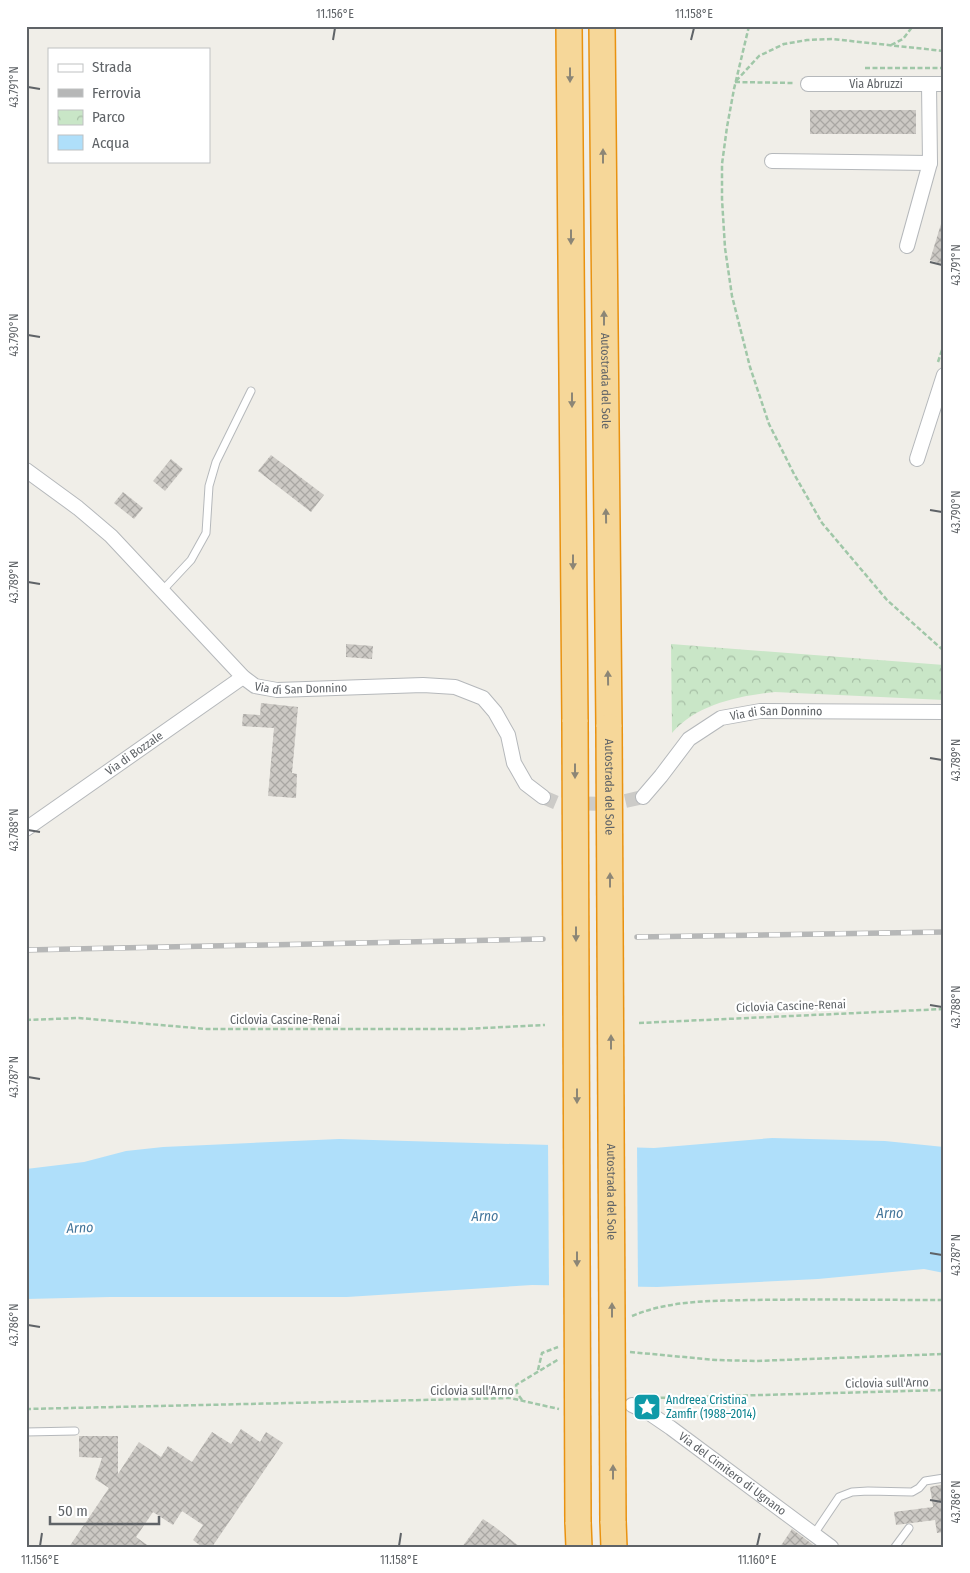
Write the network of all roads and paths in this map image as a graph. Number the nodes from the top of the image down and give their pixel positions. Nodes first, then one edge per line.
1 (569, 26) edge
2 (602, 26) edge
3 (749, 26) edge
4 (913, 26) edge
5 (890, 46) junction
6 (944, 51) edge
7 (735, 82) junction
8 (808, 84) joint
9 (929, 84) junction
10 (944, 84) edge
11 (772, 161) dead end
12 (930, 163) junction
13 (907, 246) dead end
14 (944, 375) edge
15 (251, 391) dead end
16 (917, 459) dead end
17 (26, 470) edge
18 (162, 591) junction
19 (944, 651) edge
20 (243, 677) junction
21 (944, 712) edge
22 (543, 797) tunnel mouth
23 (642, 797) tunnel mouth
24 (26, 829) edge
25 (944, 1008) edge
26 (26, 1020) edge
27 (639, 1023) dead end
28 (545, 1025) dead end
29 (944, 1300) edge
30 (624, 1319) dead end
31 (560, 1346) dead end
32 (627, 1352) dead end
33 (944, 1354) edge
34 (560, 1358) dead end
35 (538, 1370) junction
36 (944, 1390) edge
37 (523, 1401) junction
38 (632, 1405) joint
39 (26, 1409) edge
40 (559, 1409) dead end
41 (74, 1431) dead end
42 (26, 1432) edge
43 (944, 1478) edge
44 (909, 1528) dead end
45 (814, 1534) junction
46 (579, 1547) edge
47 (614, 1547) edge
48 (831, 1547) edge
49 (895, 1547) edge

1 -> 46 highway, bridge
47 -> 2 highway, Autostrada del Sole, bridge
3 - 7 path
4 - 5 path
5 - 6 path
5 - 7 path
7 - 8 path
7 - 19 path
8 - 9 street, Via Abruzzi
9 - 10 street, Via Abruzzi
9 - 12 street
11 - 12 street
12 - 13 street
14 - 16 street
15 - 18 lane
17 - 18 street, Via di San Donnino
18 - 20 street, Via di San Donnino
20 - 22 street, Via di San Donnino
20 - 24 street, Via di Bozzale
21 - 23 street, Via di San Donnino
25 - 27 path, Ciclovia Cascine-Renai
26 - 28 path, Ciclovia Cascine-Renai
29 - 30 path
31 - 35 path
32 - 33 path
34 - 35 path
35 - 37 path
36 - 38 path, Ciclovia sull'Arno
37 - 39 path, Ciclovia sull'Arno
37 - 40 path, Ciclovia sull'Arno
38 - 45 street, Via del Cimitero di Ugnano
41 - 42 lane
43 - 45 lane
44 - 49 lane
45 - 48 street, Via del Cimitero di Ugnano

